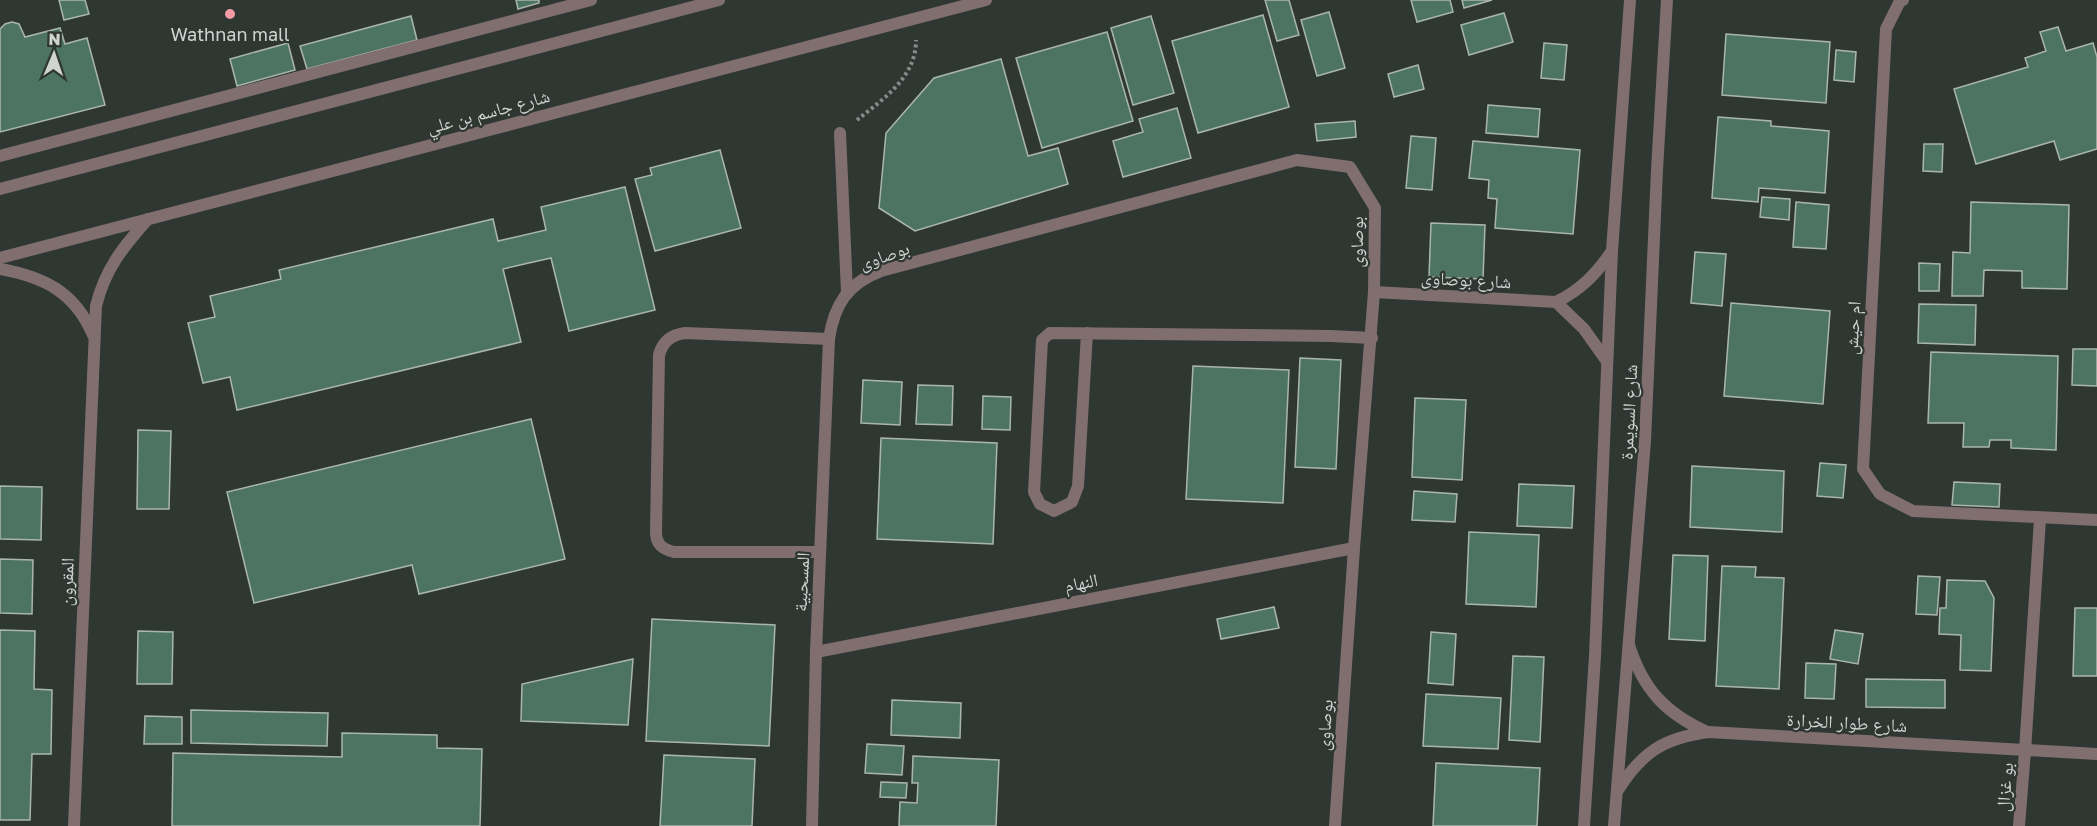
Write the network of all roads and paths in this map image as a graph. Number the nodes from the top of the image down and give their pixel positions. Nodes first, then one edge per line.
1 (591, 0) edge
2 (719, 0) edge
3 (986, 0) edge
4 (1630, 0) edge
5 (1667, 0) edge
6 (1903, 0) edge
7 (911, 20) junction
8 (840, 133) joint
9 (0, 156) edge
10 (0, 189) edge
11 (148, 219) junction
12 (1612, 251) junction
13 (0, 258) edge
14 (0, 269) edge
15 (848, 292) junction
16 (1374, 292) junction
17 (1556, 302) junction
18 (1088, 333) junction
19 (1372, 338) junction
20 (94, 339) junction
21 (829, 339) junction
22 (1606, 360) junction
23 (2040, 519) junction
24 (2097, 520) edge
25 (1354, 548) junction
26 (820, 552) junction
27 (1629, 645) junction
28 (816, 652) junction
29 (1708, 732) junction
30 (2025, 751) junction
31 (2097, 754) edge
32 (1618, 790) junction
33 (74, 826) edge
34 (812, 826) edge
35 (1335, 826) edge
36 (1584, 826) edge
37 (1614, 826) edge
38 (2019, 826) edge

1 - 9 street
2 - 10 street
3 - 7 street, شارع جاسم بن علي
4 - 12 street, شارع السويمرة
5 - 27 street, شارع السويمرة
6 - 23 street, ام حيش
7 - 8 path
7 - 11 street, شارع جاسم بن علي
8 - 15 street
11 - 13 street, شارع جاسم بن علي
11 - 20 street, المقرون
12 - 17 street
12 - 22 street, شارع السويمرة
14 - 20 street, المقرون
15 - 16 street, بوصاوى
15 - 21 street, بوصاوى
16 - 17 street, شارع بوصاوى
16 - 19 street, بوصاوى
17 - 22 street
18 - 18 street
18 - 19 street
19 - 25 street, بوصاوى
20 - 33 street, المقرون
21 - 26 street, المسحبية
21 - 26 street
22 - 36 street, شارع السويمرة
23 - 24 street, ام حيش
23 - 30 street
25 - 28 street, النهام
25 - 35 street, بوصاوى
26 - 28 street, المسحبية
27 - 29 street
27 - 32 street, شارع السويمرة
28 - 34 street, المسحبية
29 - 30 street, شارع طوار الخرارة
29 - 32 street, شارع طوار الخرارة
30 - 31 street, شارع طوار الخرارة
30 - 38 street, بو غزال
32 - 37 street, شارع السويمرة

